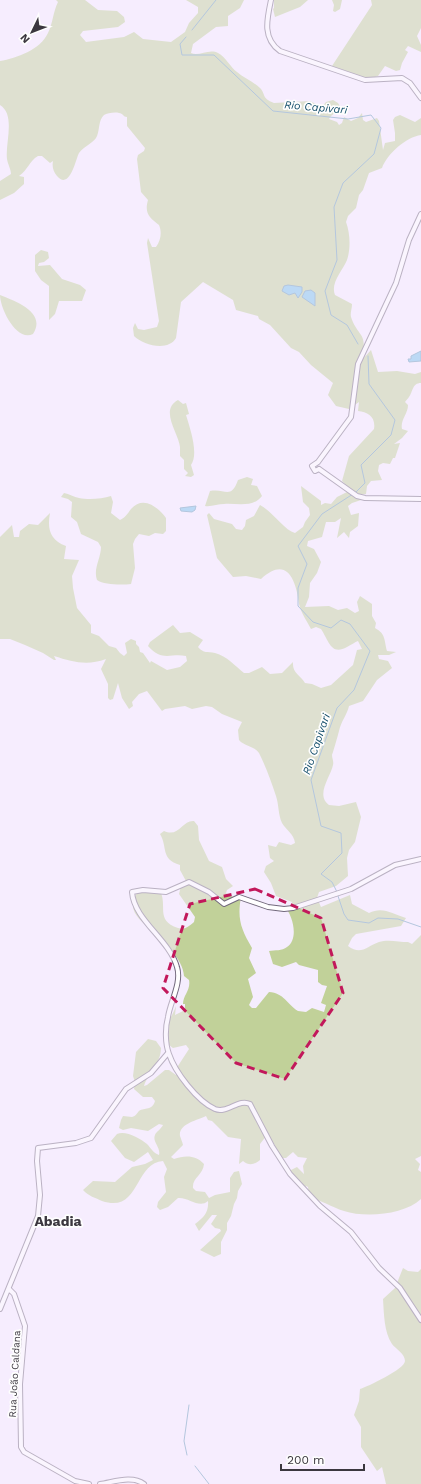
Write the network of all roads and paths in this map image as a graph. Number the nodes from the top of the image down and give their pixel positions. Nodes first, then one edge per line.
1 (271, 0) edge
2 (421, 98) edge
3 (421, 214) edge
4 (421, 499) edge
5 (421, 859) edge
6 (168, 1053) junction
7 (8, 1290) junction
8 (0, 1310) edge
9 (421, 1320) edge
10 (89, 1484) edge
11 (100, 1484) edge
12 (144, 1484) edge

1 - 2 street
3 - 4 street
5 - 6 street
6 - 7 street
6 - 9 street
7 - 8 street
7 - 10 street, Rua João Caldana
11 - 12 street

